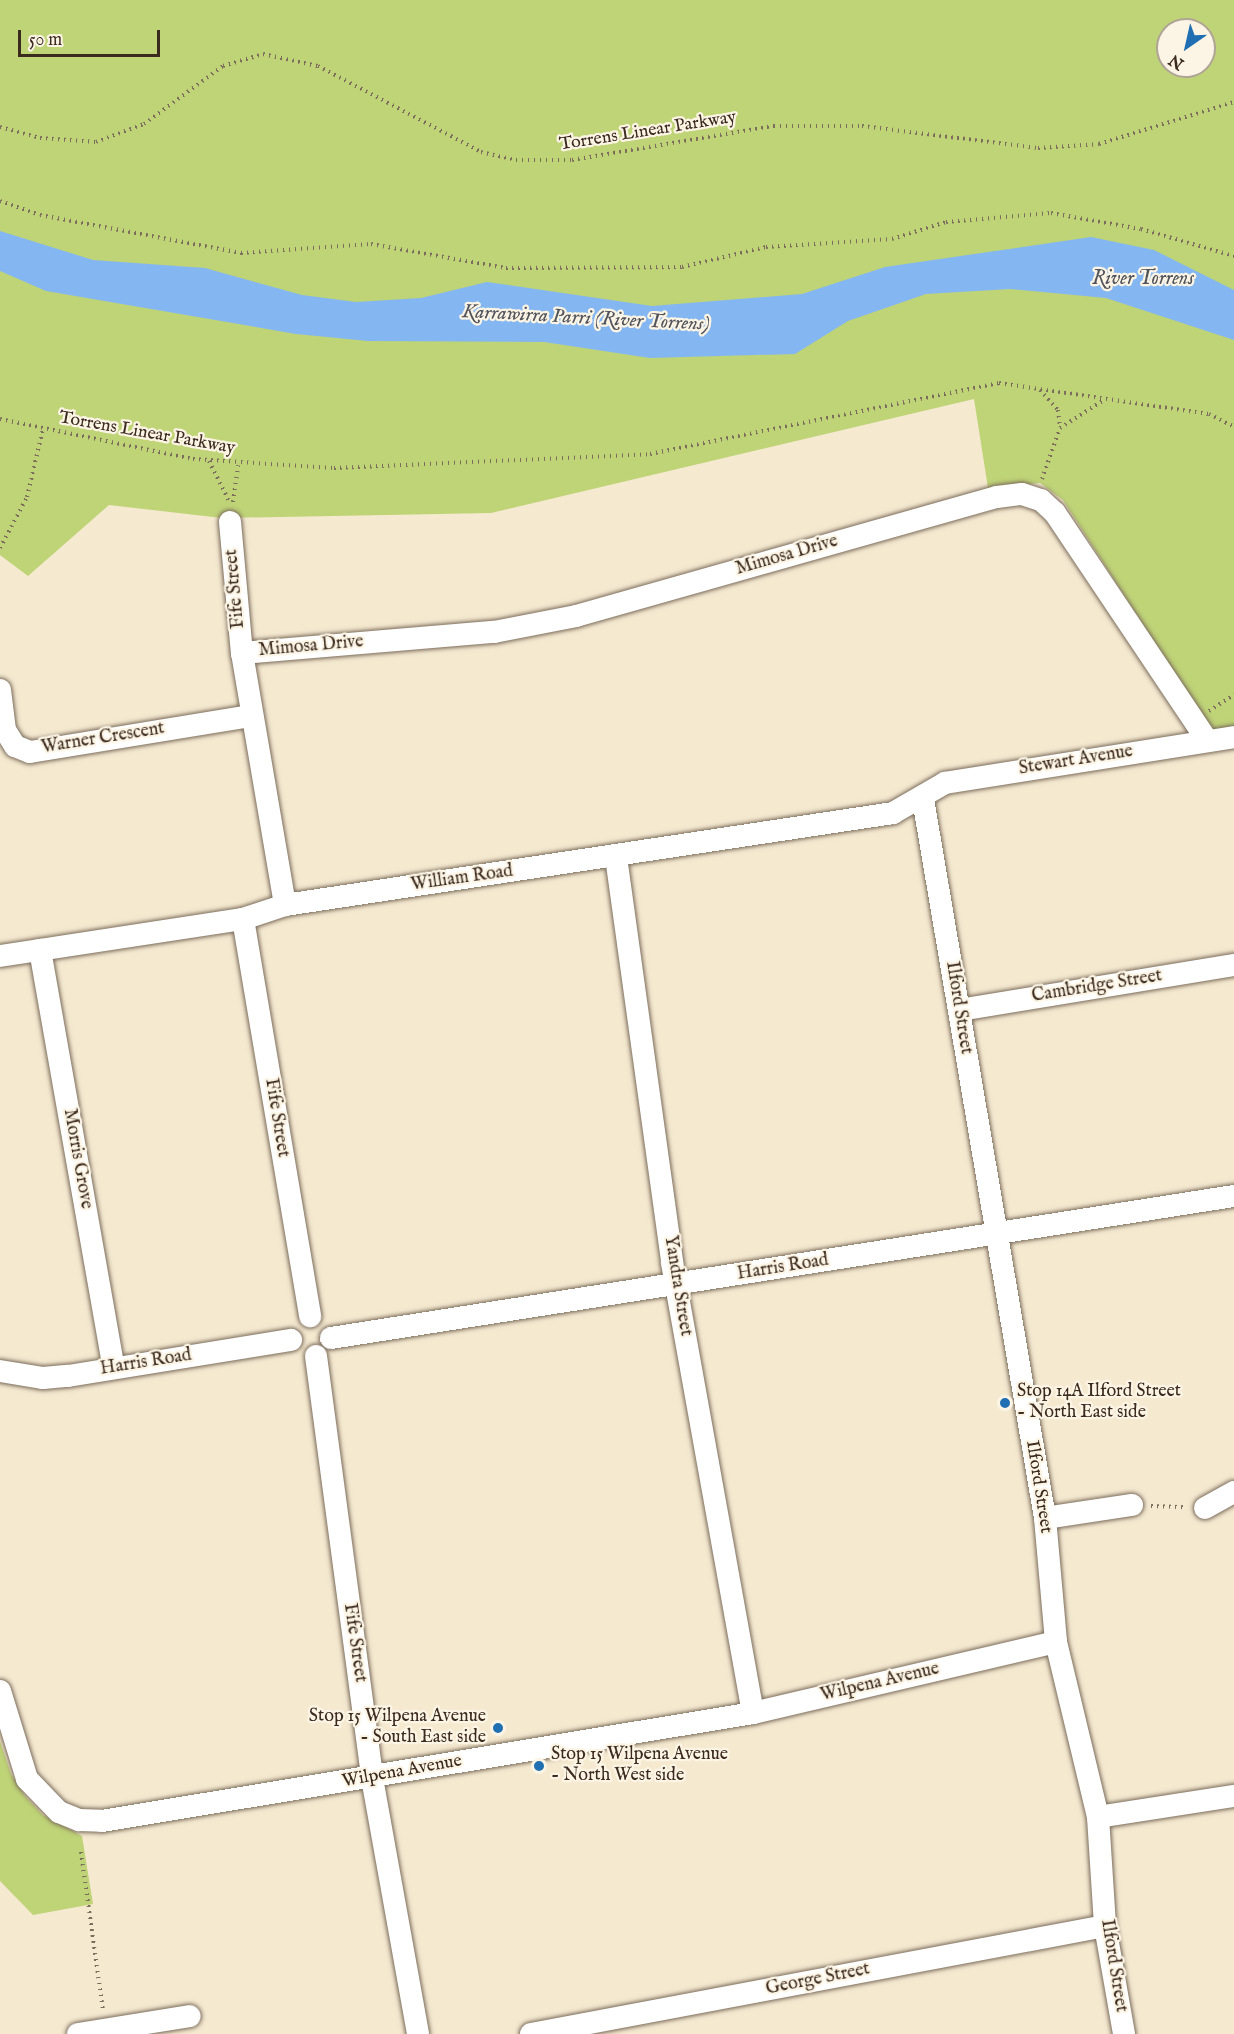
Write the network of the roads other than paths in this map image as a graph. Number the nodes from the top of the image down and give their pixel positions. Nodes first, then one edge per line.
1 (230, 522) dead end
2 (242, 653) junction
3 (0, 690) edge
4 (251, 716) junction
5 (1234, 737) edge
6 (1207, 740) junction
7 (923, 799) junction
8 (616, 857) junction
9 (285, 905) junction
10 (243, 919) junction
11 (39, 950) junction
12 (0, 956) edge
13 (1234, 965) edge
14 (959, 1010) junction
15 (1234, 1196) edge
16 (995, 1235) junction
17 (675, 1285) junction
18 (310, 1316) junction
19 (331, 1338) junction
20 (291, 1340) junction
21 (316, 1356) junction
22 (114, 1368) junction
23 (0, 1371) edge
24 (1234, 1492) edge
25 (1132, 1505) road end
26 (1205, 1508) road end
27 (1045, 1518) junction
28 (1056, 1642) junction
29 (0, 1691) edge
30 (753, 1713) junction
31 (372, 1778) junction
32 (1234, 1796) edge
33 (1098, 1817) junction
34 (1105, 1926) junction
35 (190, 2016) dead end
36 (78, 2034) edge
37 (418, 2034) edge
38 (531, 2034) edge
39 (1124, 2034) edge

1 - 2 street, Fife Street
2 - 4 street, Fife Street
2 - 6 street, Mimosa Drive
3 - 4 street, Warner Crescent
4 - 9 street, Fife Street
5 - 6 street, Stewart Avenue
6 - 7 street, Stewart Avenue
7 - 8 street, William Road
7 - 14 street, Ilford Street
8 - 9 street, William Road
8 - 17 street, Yandra Street
9 - 10 street, William Road
10 - 11 street, William Road
10 - 18 street, Fife Street
11 - 12 street, William Road
11 - 22 street, Morris Grove
13 - 14 street, Cambridge Street
14 - 16 street, Ilford Street
15 - 16 street, Harris Road
16 - 17 street, Harris Road
16 - 27 street, Ilford Street
17 - 19 street, Harris Road
17 - 30 street, Yandra Street
18 - 19 street
18 - 20 street
19 - 21 street
20 - 21 street
20 - 22 street, Harris Road
21 - 31 street, Fife Street
22 - 23 street, Harris Road
24 - 26 street
25 - 27 street
27 - 28 street, Ilford Street
28 - 30 street, Wilpena Avenue
28 - 33 street, Ilford Street
29 - 31 street, Wilpena Avenue
30 - 31 street, Wilpena Avenue
31 - 37 street, Fife Street
32 - 33 street
33 - 34 street, Ilford Street
34 - 38 street, George Street
34 - 39 street, Ilford Street
35 - 36 street

